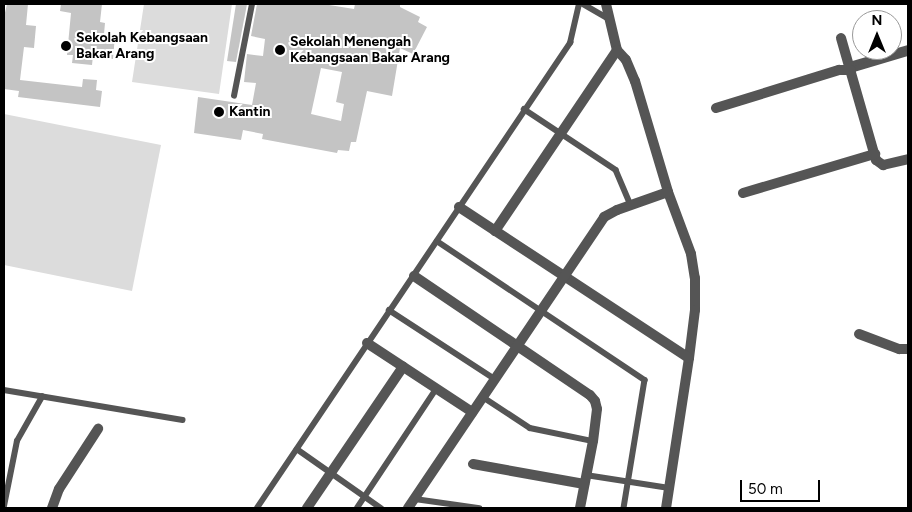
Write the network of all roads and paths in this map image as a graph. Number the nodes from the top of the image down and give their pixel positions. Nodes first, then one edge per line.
1 (252, 4) edge
2 (579, 4) edge
3 (583, 4) edge
4 (606, 4) edge
5 (610, 20) junction
6 (841, 38) dead end
7 (908, 48) edge
8 (617, 50) junction
9 (908, 53) edge
10 (850, 67) junction
11 (234, 96) dead end
12 (716, 108) dead end
13 (524, 109) junction
14 (560, 134) junction
15 (875, 154) junction
16 (908, 159) edge
17 (668, 192) junction
18 (743, 193) dead end
19 (631, 205) junction
20 (460, 207) junction
21 (495, 231) junction
22 (437, 241) junction
23 (414, 276) junction
24 (565, 276) junction
25 (389, 310) junction
26 (542, 312) junction
27 (859, 334) dead end
28 (367, 343) junction
29 (518, 346) junction
30 (908, 349) edge
31 (689, 358) junction
32 (402, 367) junction
33 (495, 379) junction
34 (436, 388) junction
35 (4, 390) edge
36 (42, 397) junction
37 (483, 397) junction
38 (472, 412) junction
39 (183, 420) dead end
40 (98, 429) dead end
41 (592, 441) junction
42 (297, 449) junction
43 (473, 464) dead end
44 (330, 473) junction
45 (585, 479) junction
46 (628, 482) junction
47 (669, 488) junction
48 (364, 497) junction
49 (415, 498) junction
50 (4, 506) edge
51 (52, 508) edge
52 (257, 508) edge
53 (307, 508) edge
54 (357, 508) edge
55 (381, 508) edge
56 (408, 508) edge
57 (479, 508) edge
58 (580, 508) edge
59 (624, 508) edge
60 (666, 508) edge

1 - 11 lane
2 - 13 lane
3 - 5 lane
4 - 5 street
5 - 8 street
6 - 10 street
7 - 10 lane
8 - 14 street
8 - 17 street
9 - 10 lane
10 - 12 street
10 - 15 street
13 - 14 lane
13 - 20 lane
14 - 19 lane
14 - 21 street
15 - 16 street
15 - 18 street
17 - 19 street
17 - 31 street
19 - 24 street
20 - 21 street
20 - 22 lane
21 - 24 street
22 - 23 lane
22 - 26 lane
23 - 25 lane
23 - 29 street
24 - 26 street
24 - 31 street
25 - 28 lane
25 - 33 lane
26 - 29 street
26 - 46 lane
27 - 30 street
28 - 32 street
28 - 42 lane
29 - 33 street
29 - 41 street
31 - 47 street
32 - 34 street
32 - 44 street
33 - 37 street
34 - 38 street
34 - 48 lane
35 - 36 lane
36 - 39 lane
36 - 50 lane
37 - 38 street
37 - 41 lane
38 - 49 street
40 - 51 street
41 - 45 street
42 - 44 lane
42 - 52 lane
43 - 45 street
44 - 48 lane
44 - 53 street
45 - 46 lane
45 - 58 street
46 - 47 lane
46 - 59 lane
47 - 60 street
48 - 54 lane
48 - 55 lane
49 - 56 street
49 - 57 lane

